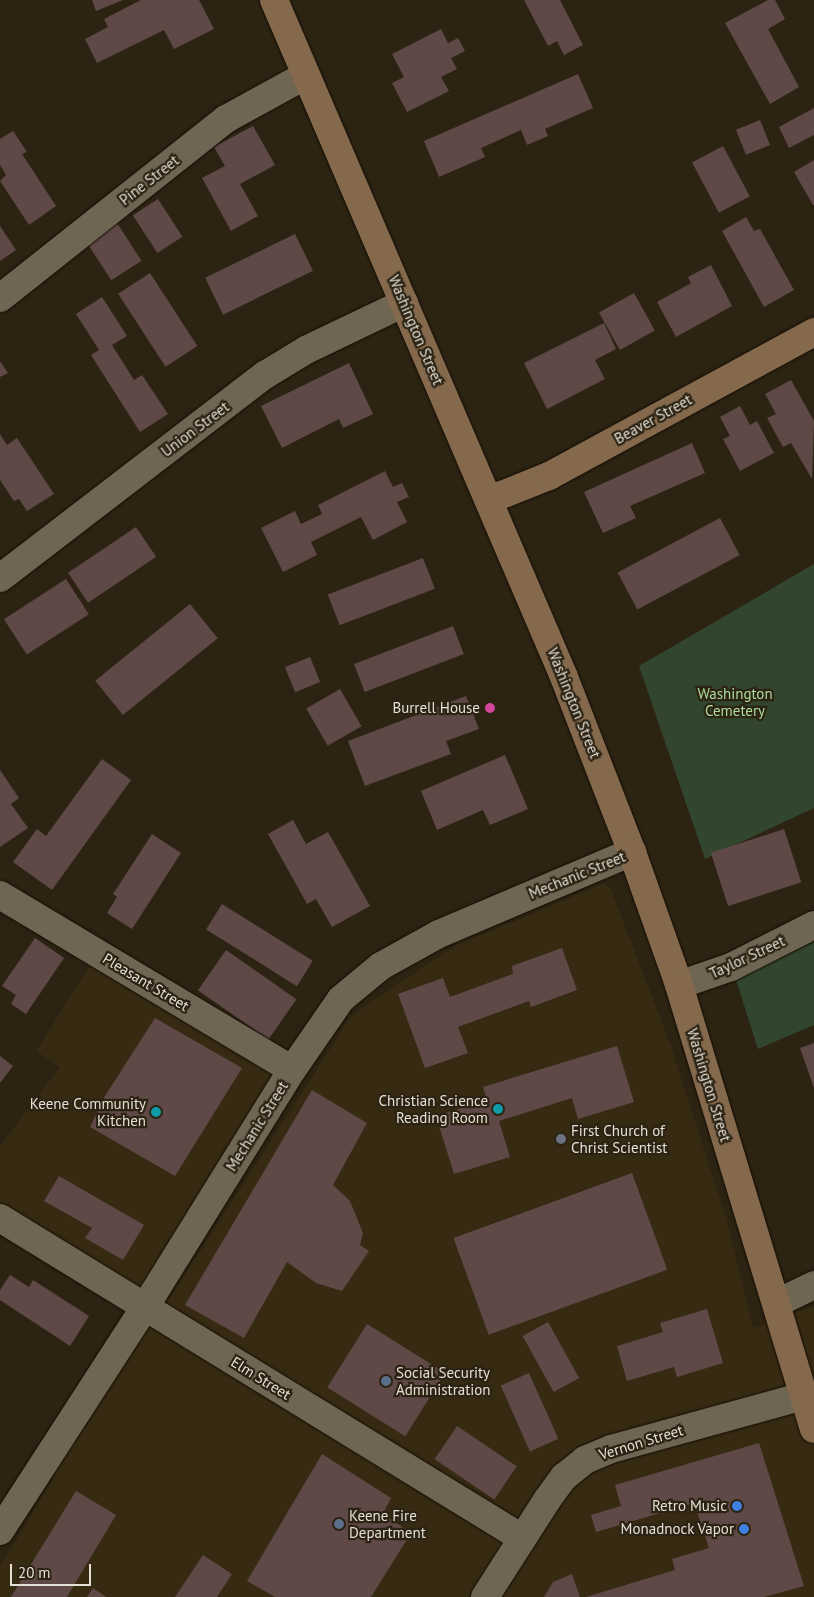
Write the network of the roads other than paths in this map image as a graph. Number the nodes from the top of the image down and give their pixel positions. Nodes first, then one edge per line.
1 (274, 0) edge
2 (306, 75) junction
3 (0, 298) edge
4 (404, 303) junction
5 (814, 332) edge
6 (489, 500) junction
7 (0, 578) edge
8 (632, 852) junction
9 (0, 895) edge
10 (814, 925) edge
11 (679, 985) junction
12 (292, 1070) junction
13 (0, 1218) edge
14 (814, 1285) edge
15 (777, 1303) junction
16 (145, 1307) junction
17 (804, 1396) junction
18 (814, 1429) edge
19 (0, 1530) edge
20 (522, 1538) junction
21 (484, 1597) edge

1 - 2 main road, Washington Street
2 - 3 street, Pine Street
2 - 4 main road, Washington Street
4 - 6 main road, Washington Street
4 - 7 street, Union Street
5 - 6 main road, Beaver Street
6 - 8 main road, Washington Street
8 - 11 main road, Washington Street
8 - 12 street, Mechanic Street
9 - 12 street, Pleasant Street
10 - 11 street, Taylor Street
11 - 15 main road, Washington Street
12 - 16 street, Mechanic Street
13 - 16 street, Elm Street
14 - 15 street
15 - 17 main road, Washington Street
16 - 19 street, Mechanic Street
16 - 20 street, Elm Street
17 - 18 main road, Washington Street
17 - 20 street, Vernon Street
20 - 21 street, Vernon Street

